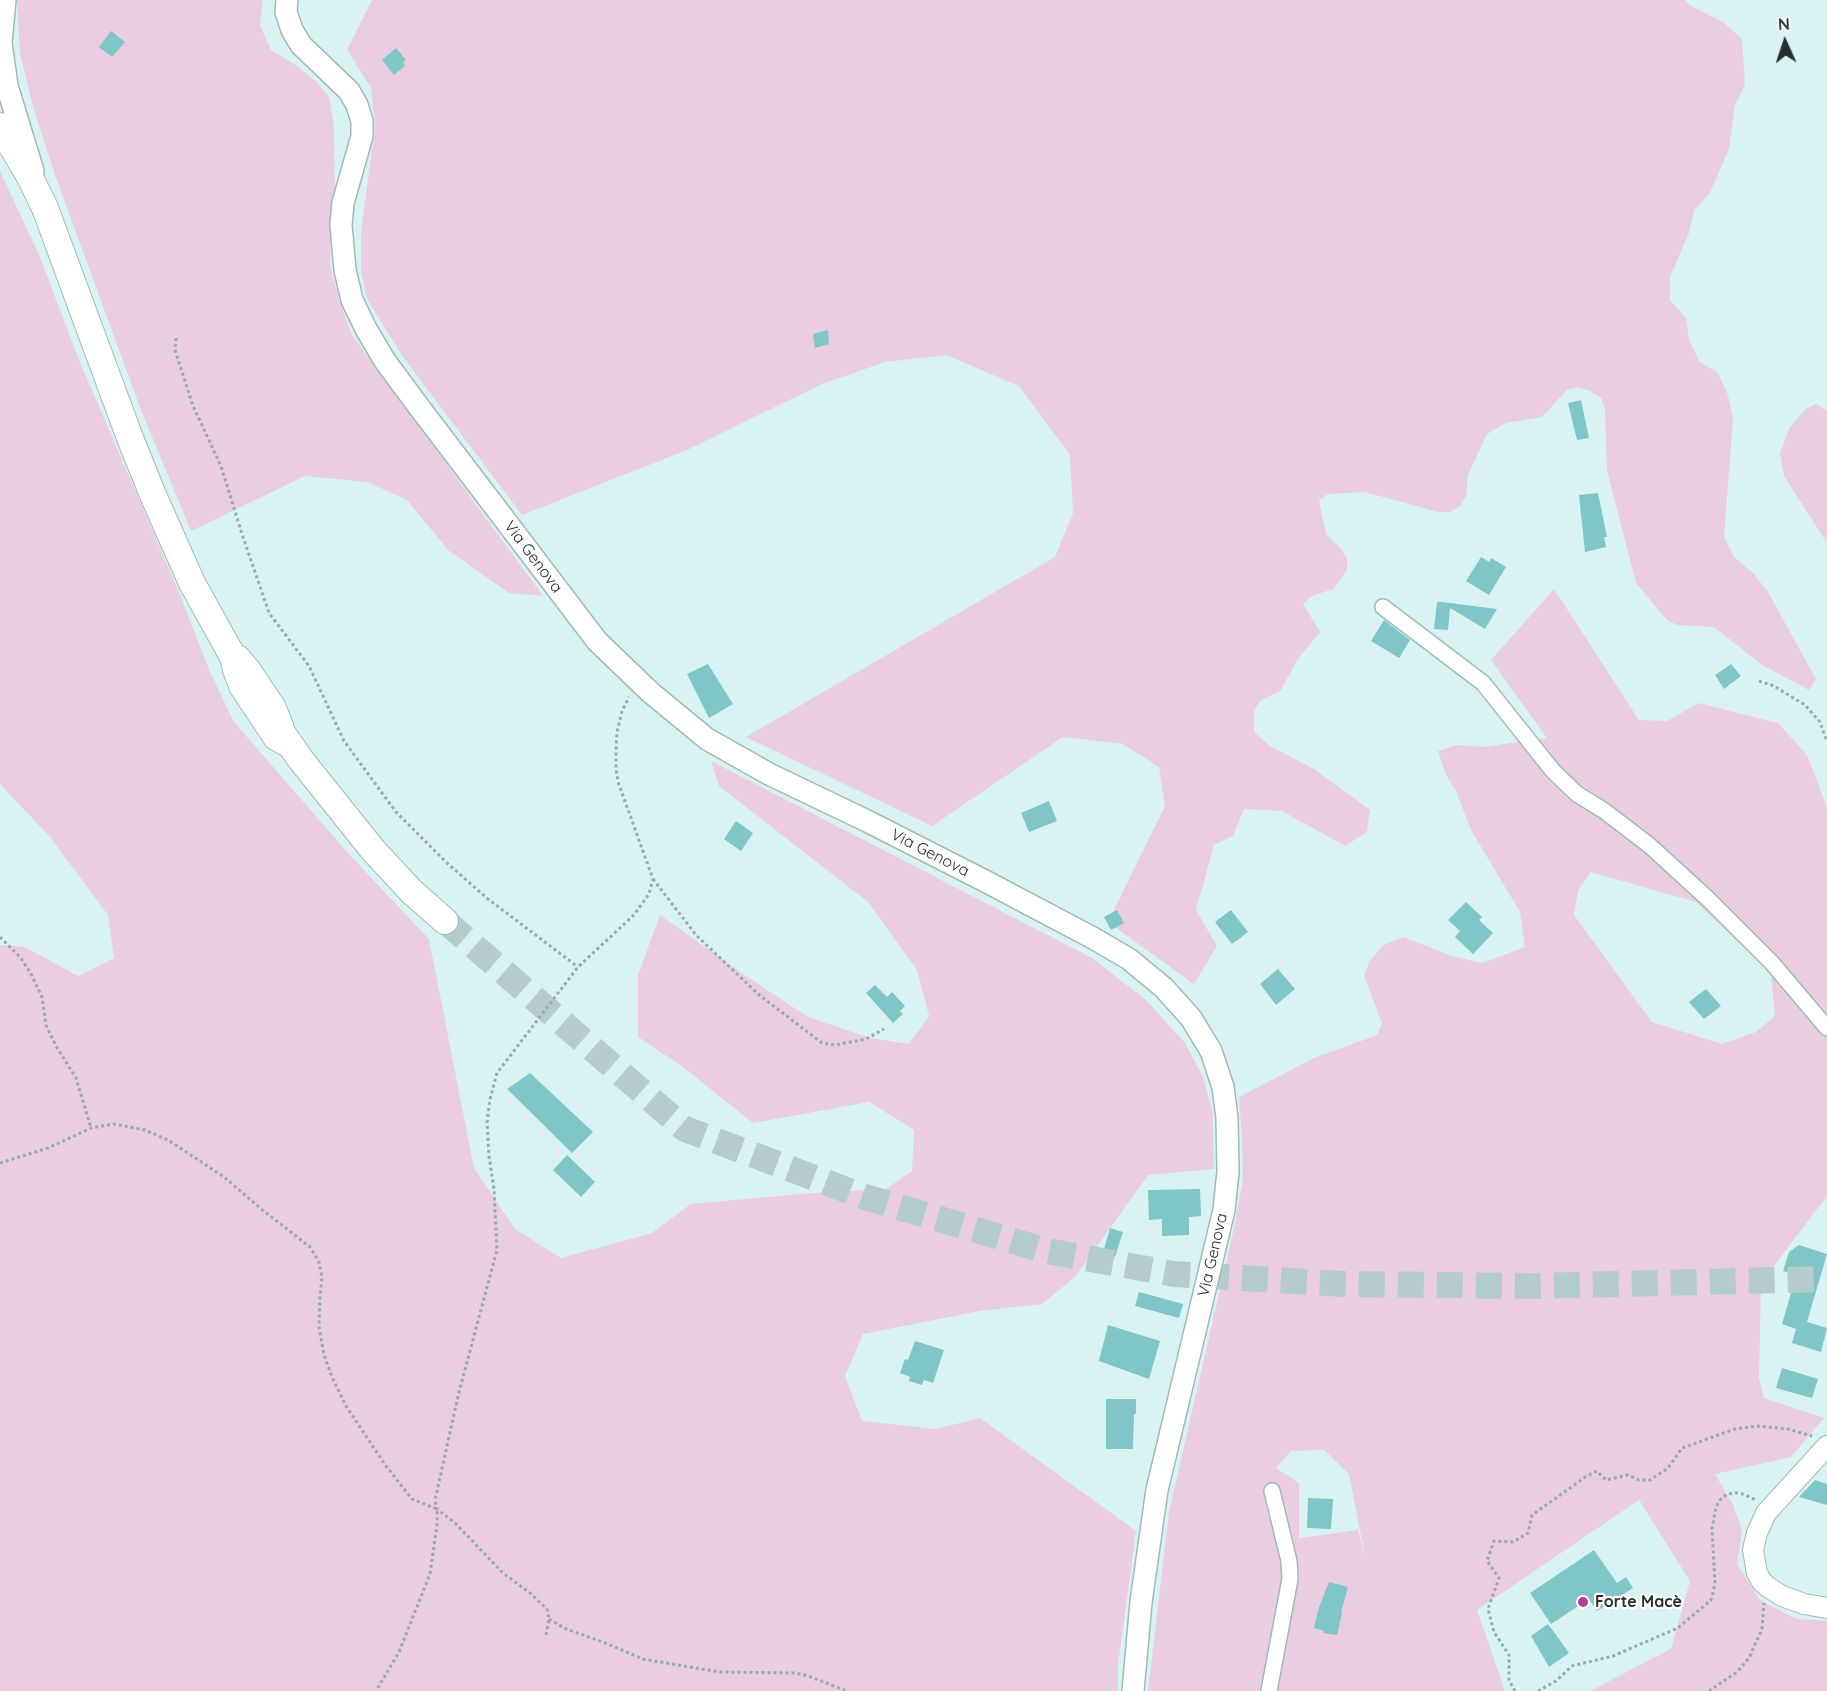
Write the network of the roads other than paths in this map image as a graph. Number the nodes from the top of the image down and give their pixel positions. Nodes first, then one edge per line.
1 (5, 0) edge
2 (287, 0) edge
3 (1, 44) edge
4 (0, 126) edge
5 (45, 208) junction
6 (1383, 607) dead end
7 (445, 921) tunnel mouth
8 (1827, 1028) edge
9 (1822, 1443) edge
10 (1272, 1491) dead end
11 (1827, 1608) edge
12 (1133, 1691) edge
13 (1269, 1691) edge

1 - 3 main road
2 - 12 main road, Via Genova
3 - 5 main road
4 - 5 highway
5 - 7 highway
6 - 8 street
9 - 11 street
10 - 13 street

